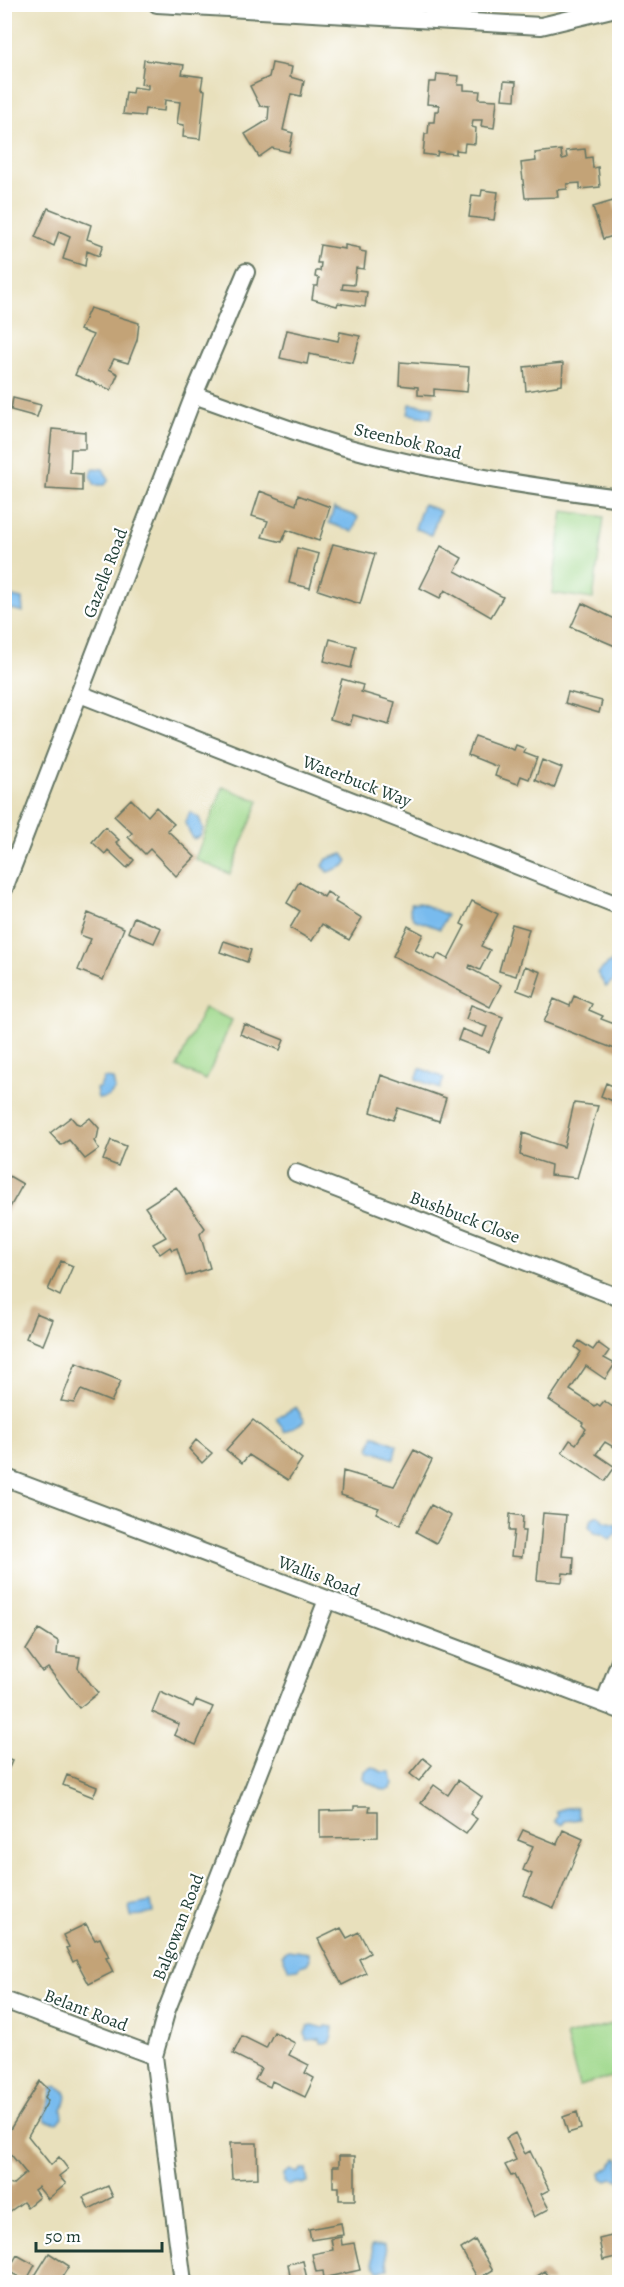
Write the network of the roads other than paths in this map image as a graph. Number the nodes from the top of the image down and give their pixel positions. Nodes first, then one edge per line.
1 (157, 4) edge
2 (238, 7) edge
3 (620, 7) edge
4 (246, 272) dead end
5 (194, 395) junction
6 (620, 498) edge
7 (80, 694) junction
8 (4, 889) edge
9 (620, 906) edge
10 (296, 1173) dead end
11 (620, 1298) edge
12 (4, 1477) edge
13 (327, 1600) junction
14 (620, 1661) edge
15 (604, 1703) junction
16 (620, 1710) edge
17 (4, 2000) edge
18 (154, 2056) junction
19 (183, 2283) edge

1 - 2 street
2 - 3 street
4 - 5 street, Gazelle Road
5 - 6 street, Steenbok Road
5 - 7 street, Gazelle Road
7 - 8 street, Gazelle Road
7 - 9 street, Waterbuck Way
10 - 11 street, Bushbuck Close
12 - 13 street, Wallis Road
13 - 15 street, Wallis Road
13 - 18 street, Balgowan Road
14 - 15 street
15 - 16 street, Wallis Road
17 - 18 street, Belant Road
18 - 19 street, Balgowan Road

